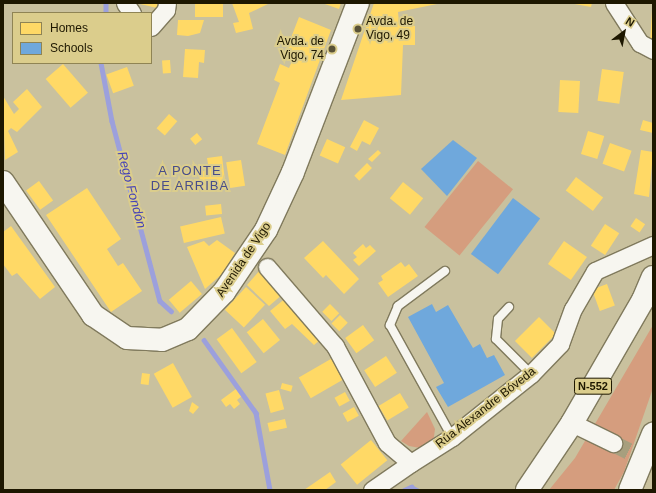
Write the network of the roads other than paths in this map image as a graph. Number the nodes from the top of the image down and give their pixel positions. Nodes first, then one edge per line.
1 (125, 3) edge
2 (167, 3) edge
3 (358, 3) edge
4 (614, 3) edge
5 (131, 12) edge
6 (152, 26) edge
7 (653, 50) edge
8 (3, 182) edge
9 (653, 245) edge
10 (266, 267) dead end
11 (445, 271) dead end
12 (653, 277) edge
13 (648, 304) edge
14 (509, 307) dead end
15 (531, 374) junction
16 (572, 423) junction
17 (653, 434) edge
18 (452, 437) junction
19 (613, 443) tunnel mouth
20 (410, 463) junction
21 (372, 490) edge
22 (527, 490) edge
23 (630, 490) edge

1 - 5 street
2 - 6 street
3 - 8 main road, Avenida de Vigo
4 - 7 street
9 - 15 street, Rúa Alexandre Bóveda
10 - 20 street
11 - 18 lane
12 - 13 main road, N-552
13 - 16 main road, N-552
14 - 15 lane
15 - 18 street, Rúa Alexandre Bóveda
16 - 19 street
16 - 22 main road, N-552
17 - 23 main road
18 - 20 street, Rúa Alexandre Bóveda
20 - 21 street, Rúa Alexandre Bóveda

